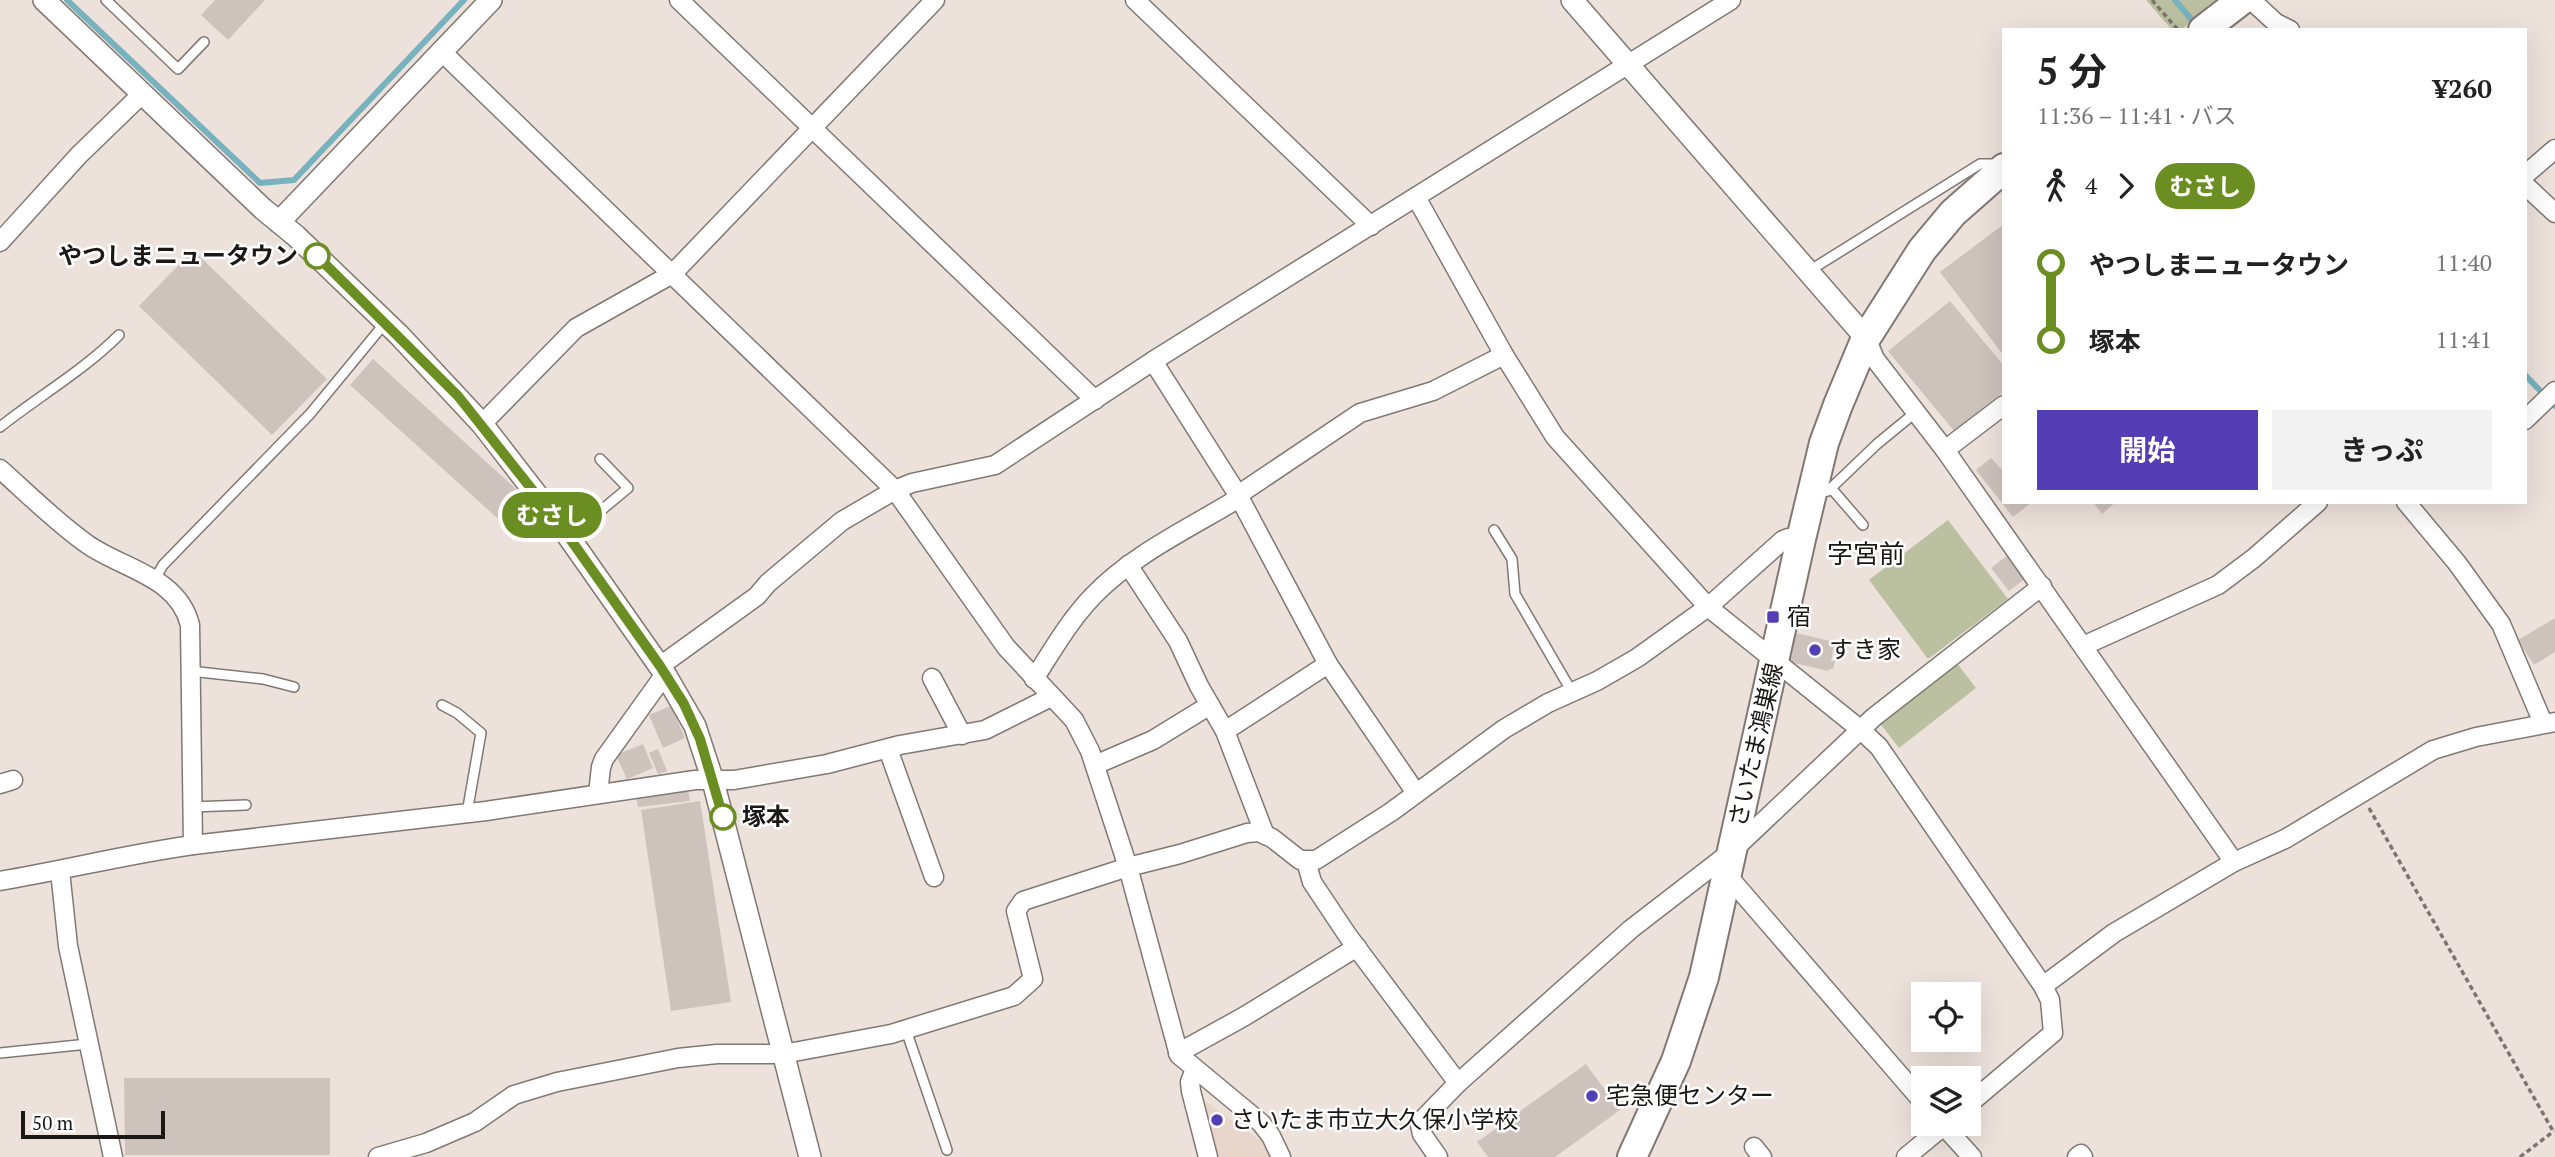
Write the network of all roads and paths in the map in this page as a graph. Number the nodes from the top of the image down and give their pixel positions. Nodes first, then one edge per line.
1 (44, 0) edge
2 (106, 0) edge
3 (491, 0) edge
4 (679, 0) edge
5 (935, 0) edge
6 (1135, 0) edge
7 (1572, 0) edge
8 (1731, 0) edge
9 (2152, 0) edge
10 (2242, 0) edge
11 (2251, 0) edge
12 (2210, 25) edge
13 (2176, 28) edge
14 (2286, 28) edge
15 (204, 42) dead end
16 (442, 52) junction
17 (1627, 63) junction
18 (142, 94) junction
19 (813, 128) junction
20 (2555, 149) edge
21 (2002, 166) edge
22 (2002, 168) edge
23 (2527, 174) edge
24 (2527, 187) edge
25 (1416, 197) junction
26 (2555, 212) edge
27 (279, 222) junction
28 (1371, 226) junction
29 (0, 242) edge
30 (1808, 272) junction
31 (671, 274) junction
32 (386, 323) junction
33 (119, 335) dead end
34 (1866, 338) junction
35 (1504, 355) junction
36 (1153, 361) junction
37 (2555, 391) edge
38 (1096, 400) junction
39 (2002, 407) edge
40 (1916, 412) junction
41 (2530, 415) edge
42 (482, 424) junction
43 (0, 427) edge
44 (1945, 450) junction
45 (600, 459) dead end
46 (0, 469) edge
47 (895, 490) junction
48 (1822, 491) junction
49 (1239, 497) junction
50 (2316, 504) edge
51 (2408, 504) edge
52 (1863, 525) dead end
53 (1494, 530) dead end
54 (568, 538) junction
55 (1801, 539) junction
56 (1128, 565) junction
57 (155, 579) junction
58 (2042, 586) junction
59 (1708, 607) junction
60 (2083, 646) junction
61 (1774, 662) junction
62 (1328, 664) junction
63 (663, 670) junction
64 (190, 671) junction
65 (932, 678) dead end
66 (1034, 679) junction
67 (294, 687) dead end
68 (1572, 692) junction
69 (1051, 697) junction
70 (442, 705) dead end
71 (1210, 705) junction
72 (2549, 722) edge
73 (1861, 730) junction
74 (1225, 731) junction
75 (962, 735) junction
76 (888, 749) junction
77 (1094, 765) junction
78 (713, 781) junction
79 (1416, 793) junction
80 (598, 794) junction
81 (2361, 794) junction
82 (246, 805) dead end
83 (191, 807) junction
84 (467, 813) junction
85 (1265, 835) junction
86 (193, 845) junction
87 (1306, 861) junction
88 (2234, 862) junction
89 (1729, 863) junction
90 (1128, 867) junction
91 (60, 871) junction
92 (934, 877) dead end
93 (0, 881) edge
94 (1357, 947) junction
95 (2043, 986) junction
96 (906, 1030) junction
97 (88, 1044) junction
98 (0, 1053) edge
99 (1178, 1053) junction
100 (783, 1054) junction
101 (1195, 1069) junction
102 (1458, 1083) junction
103 (1911, 1087) edge
104 (1981, 1094) edge
105 (2554, 1130) edge
106 (1930, 1136) edge
107 (1954, 1136) edge
108 (947, 1150) dead end
109 (113, 1157) edge
110 (378, 1157) edge
111 (810, 1157) edge
112 (1209, 1157) edge
113 (1282, 1157) edge
114 (1437, 1157) edge
115 (1632, 1157) edge
116 (1906, 1157) edge
117 (1972, 1157) edge
118 (2077, 1157) edge
119 (2083, 1157) edge
120 (2520, 1157) edge

1 - 18 street
2 - 15 lane
3 - 16 street
4 - 19 street
5 - 19 street
6 - 28 street
7 - 17 street
8 - 17 street
9 - 13 path
10 - 12 main road
11 - 14 street
16 - 27 street
16 - 31 street
17 - 25 street
17 - 30 street
18 - 27 street
18 - 29 street
19 - 31 street
19 - 38 street
20 - 23 street
21 - 30 lane
22 - 34 main road, さいたま鴻巣線
24 - 26 street
25 - 28 street
25 - 35 street
27 - 32 street
28 - 36 street
30 - 34 street
31 - 42 street
31 - 47 street
32 - 42 street
32 - 57 lane
33 - 43 lane
34 - 40 street
34 - 48 main road, さいたま鴻巣線
35 - 49 street
35 - 59 street
36 - 38 street
36 - 49 street
37 - 41 street
38 - 47 street
39 - 44 street
40 - 44 street
40 - 48 lane
42 - 54 street
44 - 58 street
45 - 54 lane
46 - 57 street
47 - 63 street
47 - 66 street
48 - 52 lane
48 - 55 main road, さいたま鴻巣線
49 - 56 street
49 - 62 street
50 - 60 street
51 - 72 street
53 - 68 lane
54 - 63 street
55 - 59 street
55 - 61 main road, さいたま鴻巣線
56 - 66 street
56 - 71 street
57 - 64 street
58 - 60 street
58 - 73 street
59 - 61 street
59 - 68 street
60 - 88 street
61 - 73 street
61 - 89 main road, さいたま鴻巣線
62 - 74 street
62 - 79 street
63 - 78 street
63 - 80 street
64 - 67 lane
64 - 83 street
65 - 75 street
66 - 69 street
68 - 79 street
69 - 75 street
69 - 77 street
70 - 84 lane
71 - 74 street
71 - 77 street
72 - 81 street
73 - 89 street
73 - 95 street
74 - 85 street
75 - 76 street
76 - 78 street
76 - 92 street
77 - 90 street
78 - 80 street
78 - 100 street
79 - 87 street
80 - 84 street
81 - 88 street
81 - 105 path
82 - 83 lane
83 - 86 street
84 - 86 street
85 - 87 street
85 - 90 street
86 - 91 street
87 - 94 street
88 - 95 street
89 - 102 street
89 - 103 street
89 - 115 main road, さいたま鴻巣線
90 - 96 street
90 - 99 street
91 - 93 street
91 - 97 street
94 - 99 street
94 - 102 street
95 - 104 street
96 - 100 street
96 - 108 lane
97 - 98 lane
97 - 109 street
99 - 101 street
100 - 110 street
100 - 111 street
101 - 112 street
101 - 113 street
102 - 114 street
105 - 120 path
106 - 116 street
107 - 117 street
118 - 119 street

